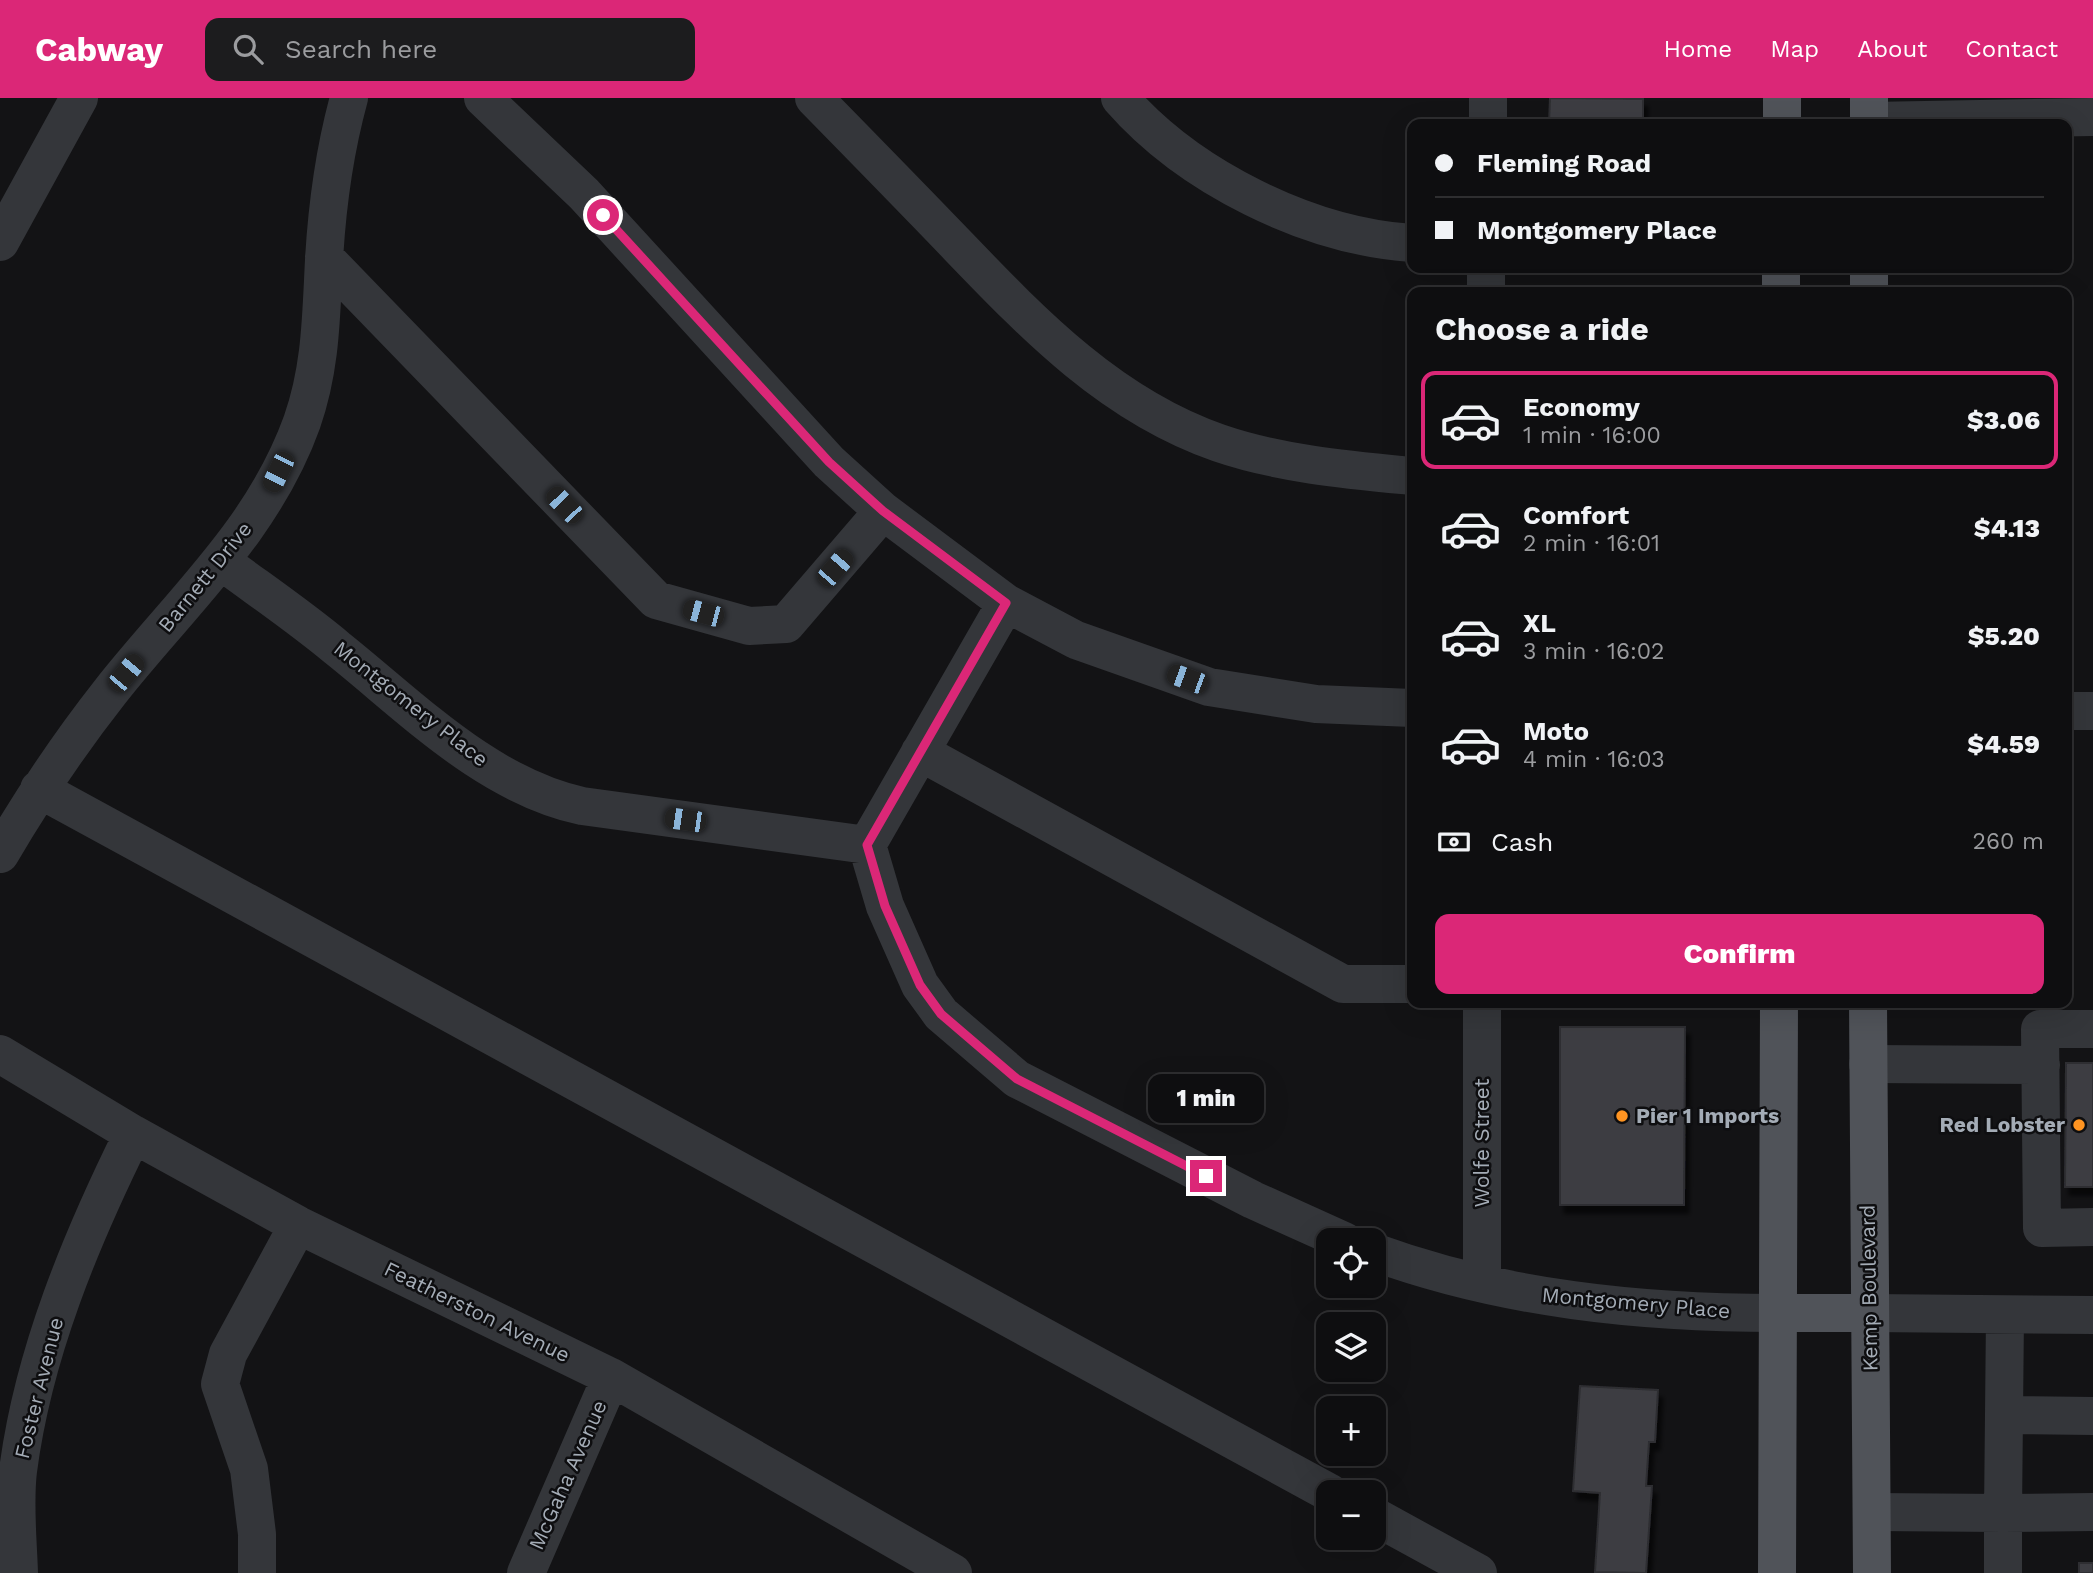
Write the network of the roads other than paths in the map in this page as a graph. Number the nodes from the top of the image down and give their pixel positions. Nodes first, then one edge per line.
1 (79, 98) edge
2 (349, 98) edge
3 (483, 98) edge
4 (814, 98) edge
5 (1120, 98) edge
6 (1488, 98) edge
7 (1782, 98) edge
8 (2005, 108) edge
9 (2091, 110) edge
10 (1869, 114) edge
11 (1488, 119) edge
12 (1782, 119) edge
13 (0, 242) edge
14 (1407, 242) edge
15 (324, 257) junction
16 (1407, 475) edge
17 (883, 511) junction
18 (221, 561) junction
19 (1006, 603) junction
20 (1407, 708) edge
21 (2072, 711) edge
22 (2093, 711) edge
23 (920, 752) junction
24 (39, 789) junction
25 (867, 845) junction
26 (0, 854) edge
27 (1407, 984) edge
28 (1482, 1008) edge
29 (1779, 1008) edge
30 (1868, 1008) edge
31 (2093, 1029) edge
32 (0, 1054) edge
33 (1868, 1064) junction
34 (2041, 1065) junction
35 (133, 1134) junction
36 (298, 1225) junction
37 (2093, 1227) edge
38 (1316, 1228) edge
39 (1386, 1255) edge
40 (1482, 1283) junction
41 (1778, 1313) junction
42 (1869, 1313) junction
43 (2005, 1315) junction
44 (2093, 1315) edge
45 (611, 1377) junction
46 (2004, 1415) junction
47 (2093, 1416) edge
48 (1316, 1485) edge
49 (1873, 1512) junction
50 (2093, 1512) edge
51 (2003, 1513) junction
52 (1386, 1523) edge
53 (899, 1559) edge
54 (19, 1573) edge
55 (257, 1573) edge
56 (526, 1573) edge
57 (953, 1573) edge
58 (1478, 1573) edge
59 (1777, 1573) edge
60 (1872, 1573) edge
61 (2003, 1573) edge

1 - 13 street
2 - 15 street, Barnett Drive
3 - 17 street
4 - 16 street
5 - 14 street
6 - 11 street
7 - 12 main road
8 - 9 street
8 - 10 street
15 - 17 street
15 - 18 street, Barnett Drive
17 - 19 street
18 - 24 street, Barnett Drive
18 - 25 street, Montgomery Place
19 - 20 street
19 - 23 street
21 - 22 street
23 - 25 street
23 - 27 street
24 - 26 street, Barnett Drive
24 - 48 street
25 - 38 street
28 - 40 street, Wolfe Street
29 - 41 main road
30 - 33 main road, Kemp Boulevard
31 - 34 street
32 - 35 street, Featherston Avenue
33 - 34 street
33 - 42 main road, Kemp Boulevard
34 - 37 street
35 - 36 street, Featherston Avenue
35 - 54 street, Foster Avenue
36 - 45 street, Featherston Avenue
36 - 55 street
39 - 40 street, Montgomery Place
40 - 41 street, Montgomery Place
41 - 42 main road
41 - 59 main road
42 - 43 street
42 - 49 main road, Kemp Boulevard
43 - 44 street
43 - 46 street
45 - 53 street, Featherston Avenue
45 - 56 street, McGaha Avenue
46 - 47 street
46 - 51 street
49 - 51 street
49 - 60 main road, Kemp Boulevard
50 - 51 street
51 - 61 street
52 - 58 street
53 - 57 street, Featherston Avenue

